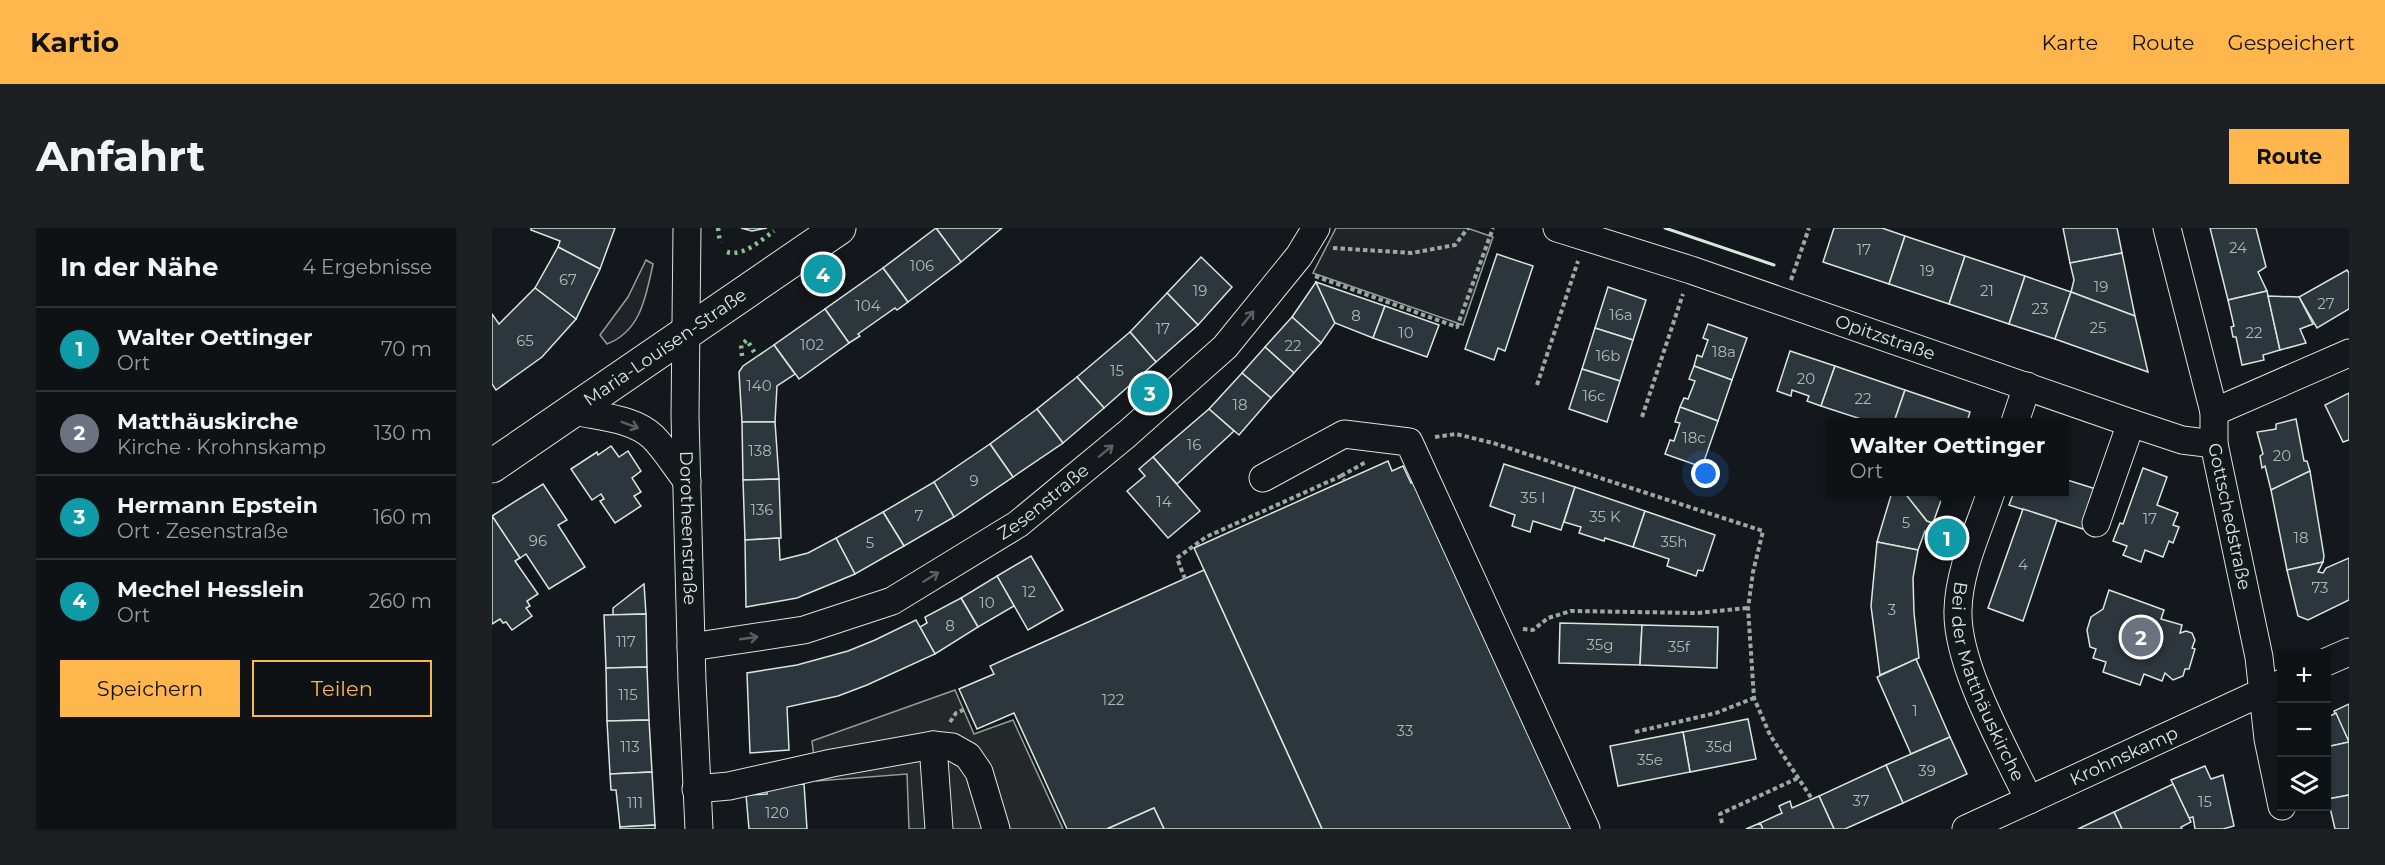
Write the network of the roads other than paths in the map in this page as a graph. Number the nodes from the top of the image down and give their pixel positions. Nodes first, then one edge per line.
1 (687, 228) edge
2 (839, 228) edge
3 (1557, 228) edge
4 (2167, 228) edge
5 (1307, 244) edge
6 (688, 331) junction
7 (2349, 353) edge
8 (2027, 386) junction
9 (574, 411) junction
10 (2214, 412) junction
11 (2017, 418) edge
12 (2131, 423) junction
13 (2214, 444) junction
14 (492, 466) edge
15 (1263, 478) dead end
16 (687, 482) junction
17 (1990, 496) edge
18 (2096, 523) dead end
19 (691, 647) junction
20 (2349, 652) edge
21 (2331, 660) edge
22 (2272, 687) edge
23 (933, 745) junction
24 (2277, 782) edge
25 (696, 789) junction
26 (2030, 800) junction
27 (2283, 811) edge
28 (699, 829) edge
29 (939, 829) edge
30 (996, 829) edge
31 (1586, 829) edge
32 (1966, 829) edge
33 (2286, 829) edge

1 - 6 street, Dorotheenstraße
2 - 6 main road, Maria-Louisen-Straße
3 - 8 street, Opitzstraße
4 - 10 street, Gottschedstraße
19 -> 5 street, Zesenstraße
6 - 9 main road, Maria-Louisen-Straße
6 - 16 street, Dorotheenstraße
7 - 10 street
8 - 11 street
8 - 12 street, Opitzstraße
9 - 14 main road, Maria-Louisen-Straße
9 -> 16 street
10 - 13 street, Gottschedstraße
12 - 13 street, Opitzstraße
12 - 18 street
13 - 22 street, Gottschedstraße
15 - 31 street
16 - 19 street, Dorotheenstraße
17 - 26 street, Bei der Matthäuskirche
19 - 25 street, Dorotheenstraße
20 - 21 street
22 - 24 street, Gottschedstraße
22 - 26 street, Krohnskamp
23 - 25 street
23 - 29 street
23 - 30 street
25 - 28 street, Dorotheenstraße
26 - 32 street, Krohnskamp
27 - 33 street, Gottschedstraße

